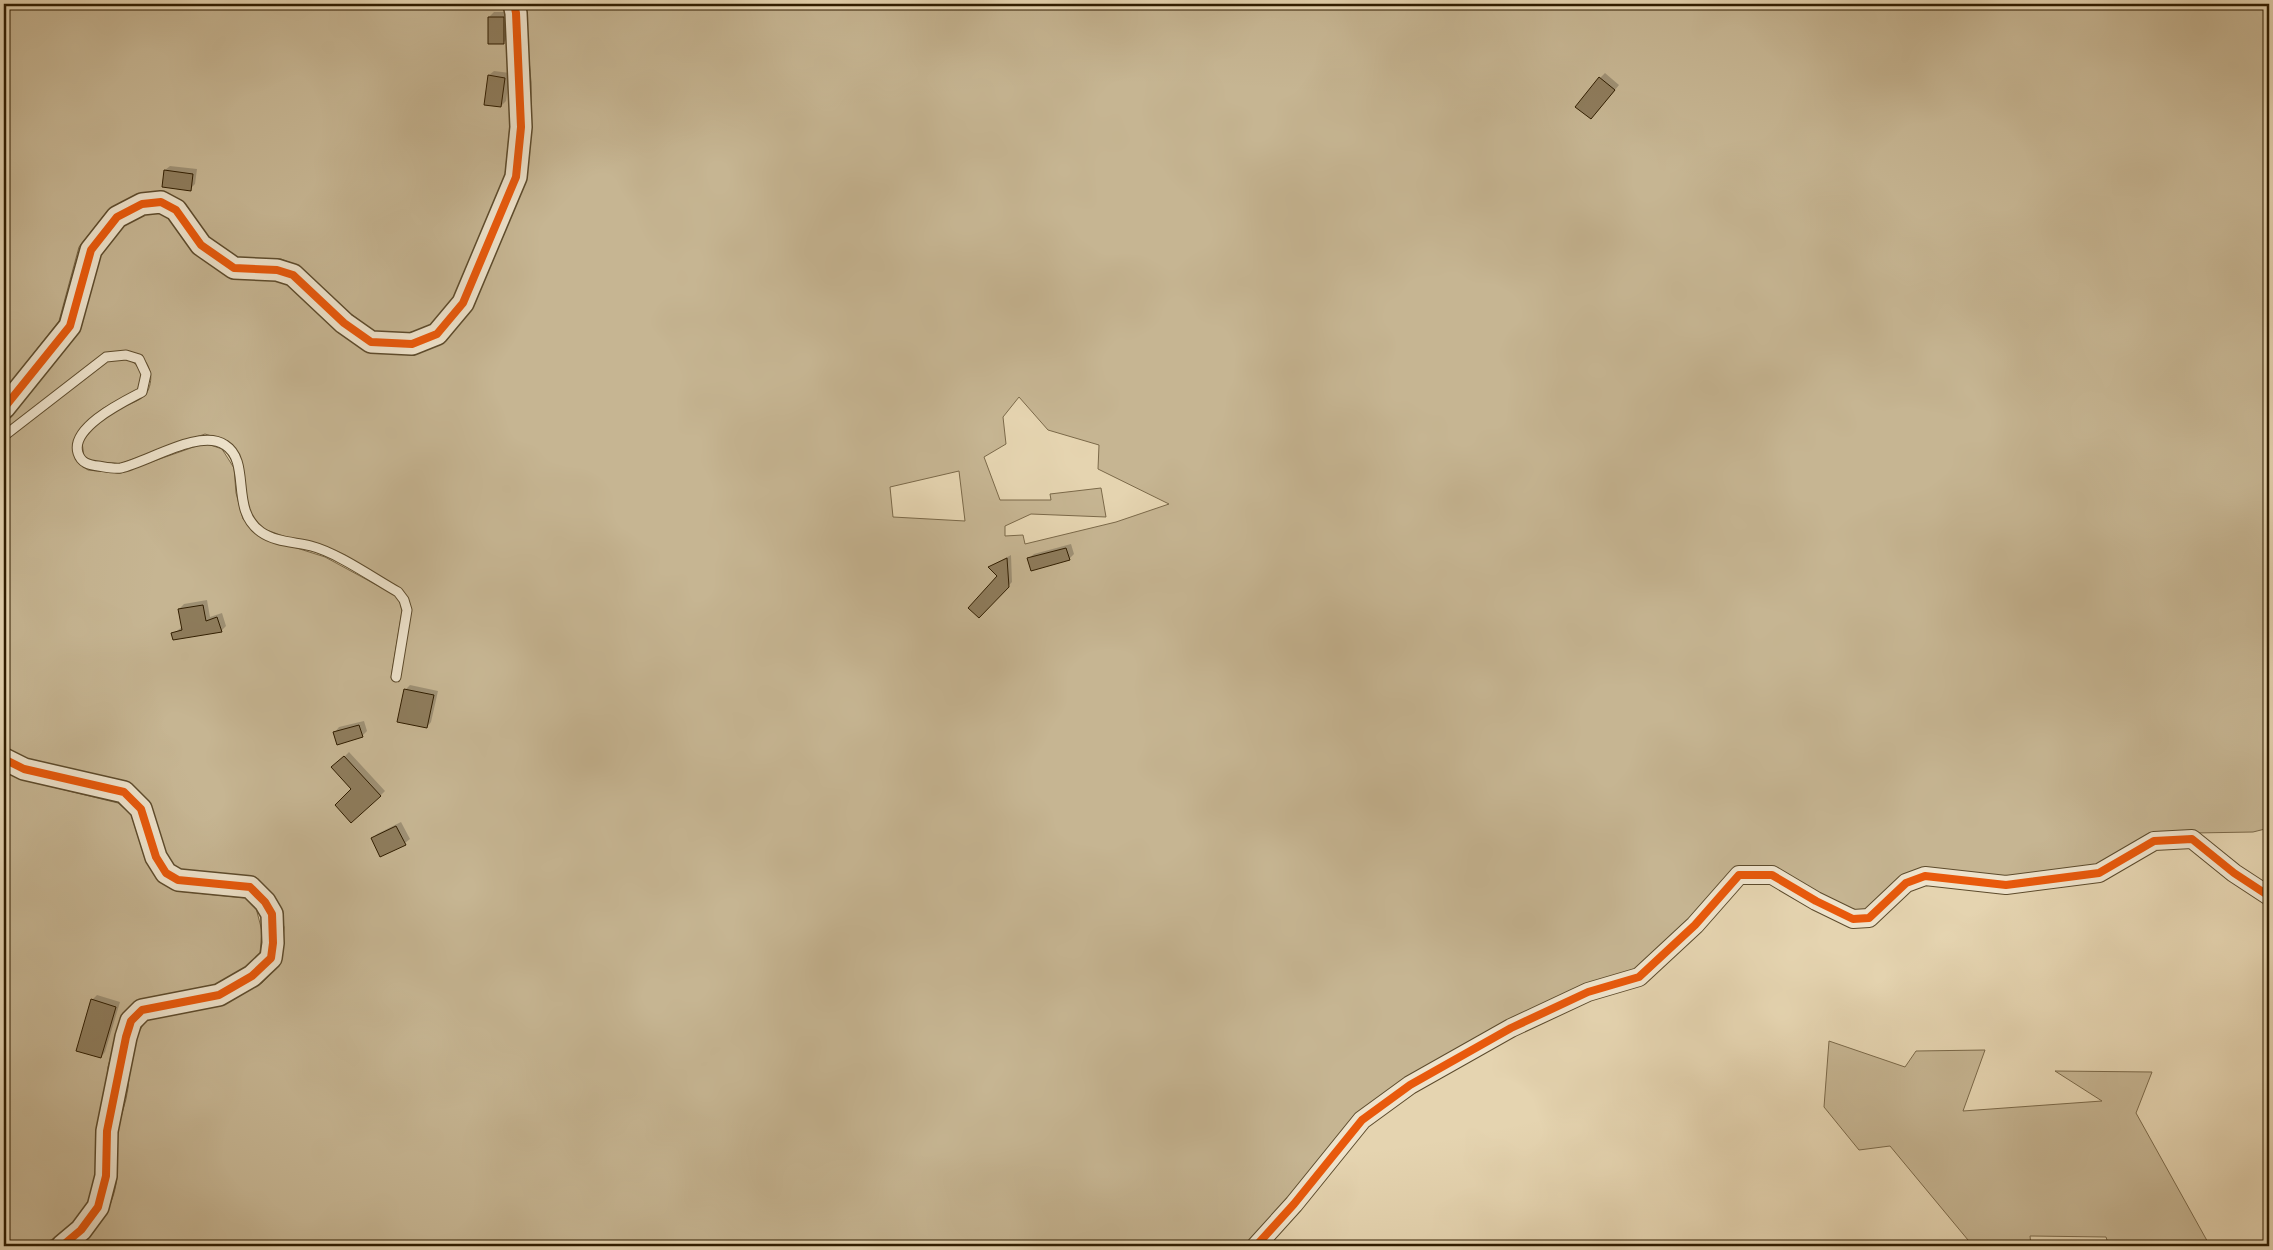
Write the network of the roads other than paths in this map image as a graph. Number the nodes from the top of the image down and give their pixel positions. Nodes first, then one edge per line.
1 (514, 4) edge
2 (4, 408) edge
3 (4, 436) edge
4 (396, 677) dead end
5 (4, 759) edge
6 (2269, 896) edge
7 (62, 1246) edge
8 (1256, 1246) edge

1 - 2 street
3 - 4 lane
5 - 7 street
6 - 8 street

